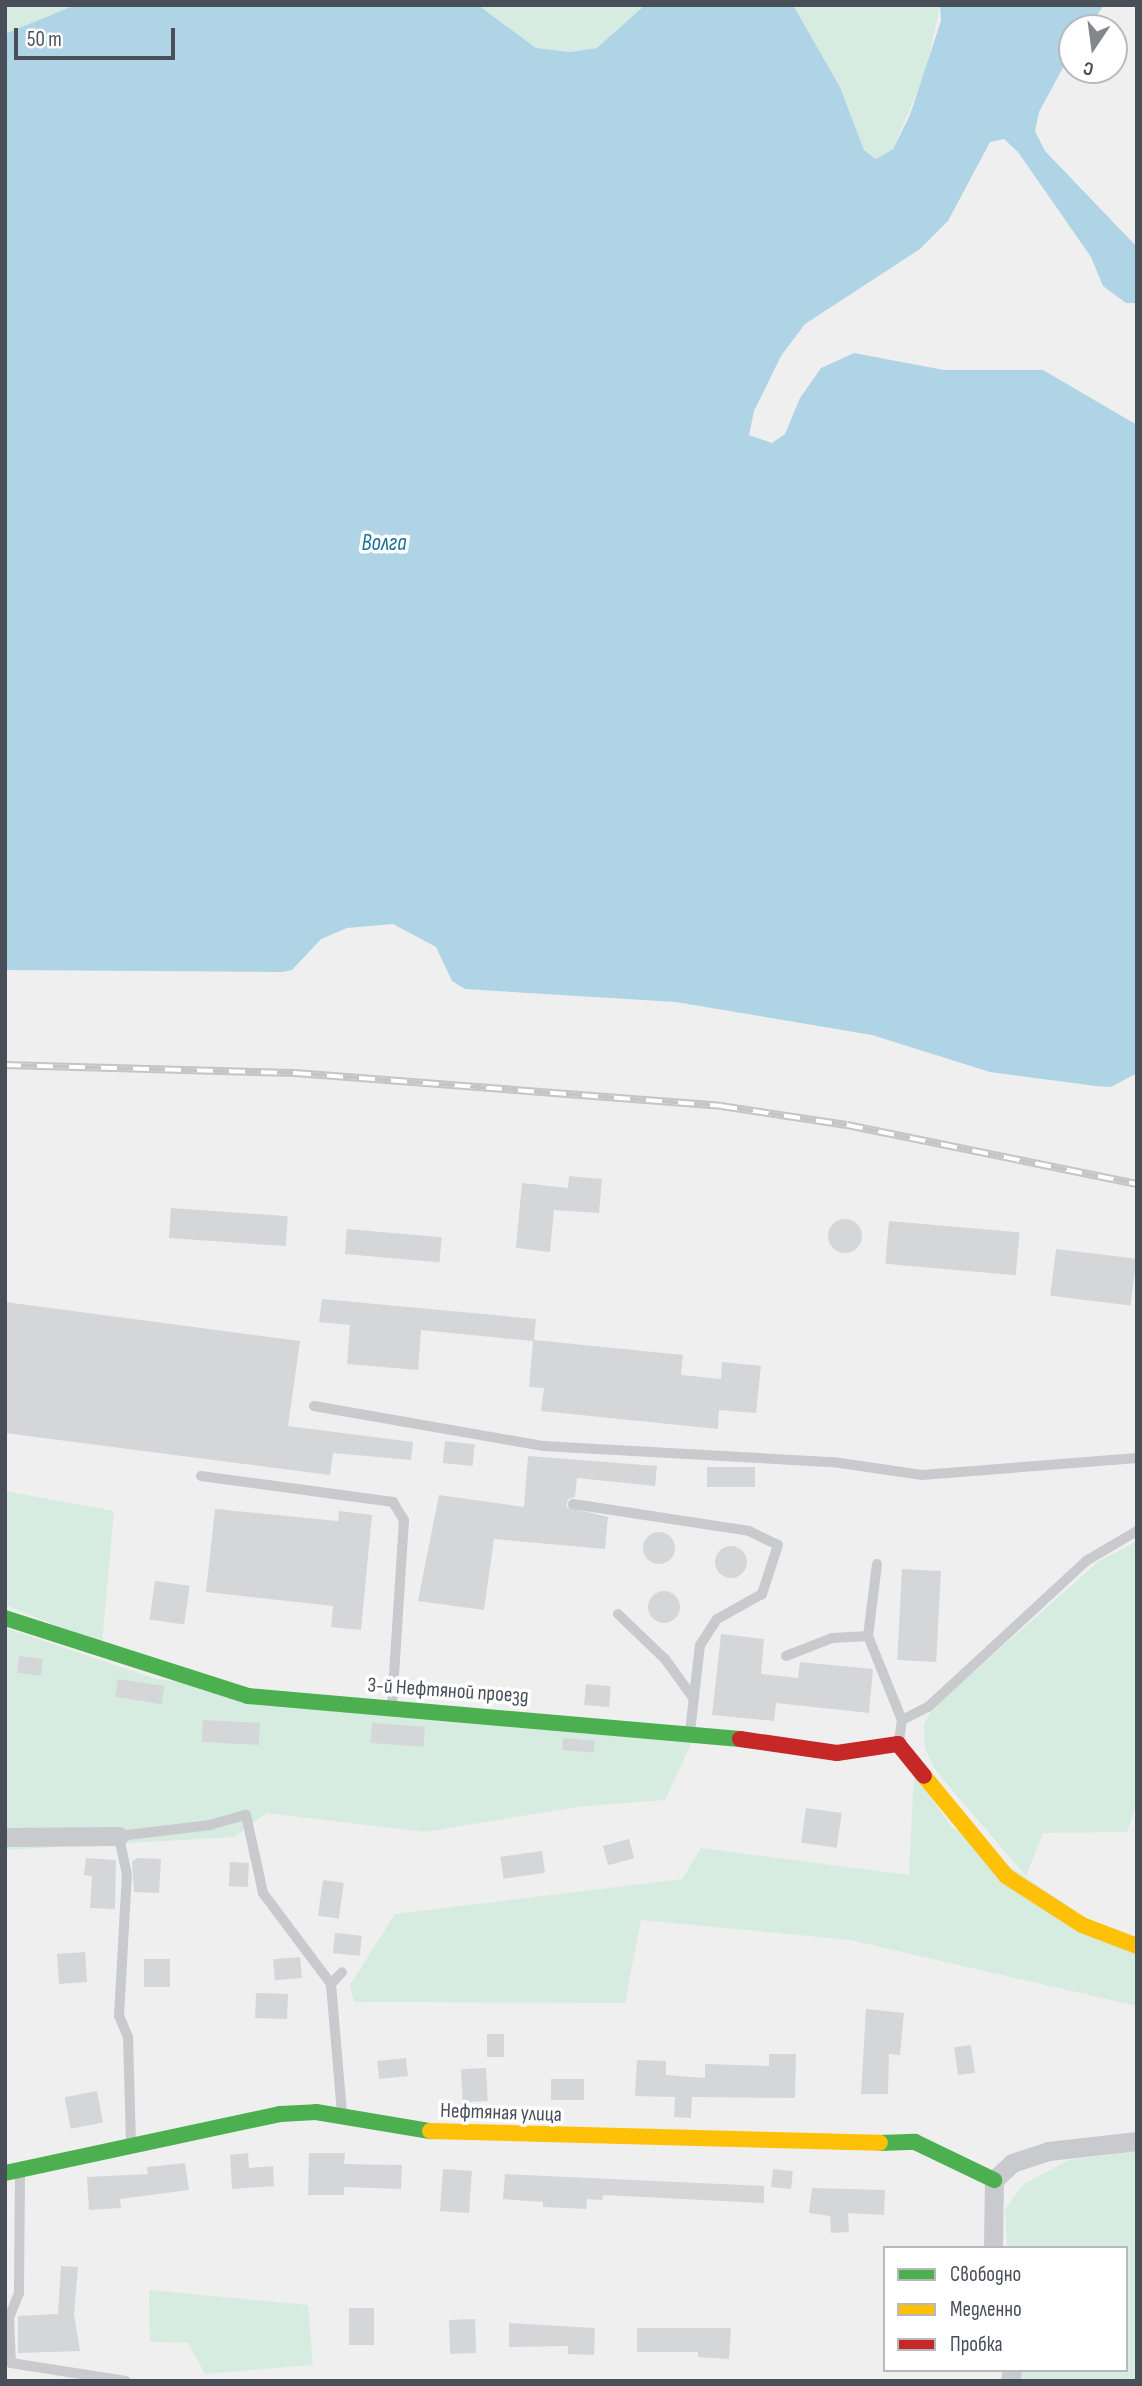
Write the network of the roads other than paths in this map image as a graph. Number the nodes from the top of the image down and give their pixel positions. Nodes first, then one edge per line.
1 (314, 1406) dead end
2 (1137, 1458) edge
3 (201, 1476) dead end
4 (573, 1504) dead end
5 (1137, 1531) edge
6 (877, 1564) dead end
7 (618, 1614) dead end
8 (5, 1618) edge
9 (868, 1636) junction
10 (786, 1656) dead end
11 (694, 1699) junction
12 (392, 1706) junction
13 (902, 1720) junction
14 (690, 1732) junction
15 (898, 1745) junction
16 (118, 1836) junction
17 (5, 1837) edge
18 (1137, 1945) edge
19 (342, 1972) dead end
20 (331, 1984) junction
21 (342, 2114) junction
22 (1137, 2141) edge
23 (132, 2146) junction
24 (13, 2173) edge
25 (994, 2180) junction
26 (993, 2246) edge
27 (126, 2381) edge

1 - 2 lane
3 - 12 lane
4 - 11 lane
5 - 13 lane
6 - 9 lane
7 - 11 lane
8 - 12 street, 3-й Нефтяной проезд
9 - 10 lane
9 - 13 lane
11 - 14 lane
12 - 14 street, 3-й Нефтяной проезд
13 - 15 lane
14 - 15 street, 3-й Нефтяной проезд
15 - 18 street
16 - 17 street
16 - 20 lane
16 - 23 lane
19 - 20 lane
20 - 21 lane
21 - 23 street, Нефтяная улица
21 - 25 street, Нефтяная улица
22 - 25 street
23 - 24 street, Нефтяная улица
24 - 27 lane
25 - 26 street

